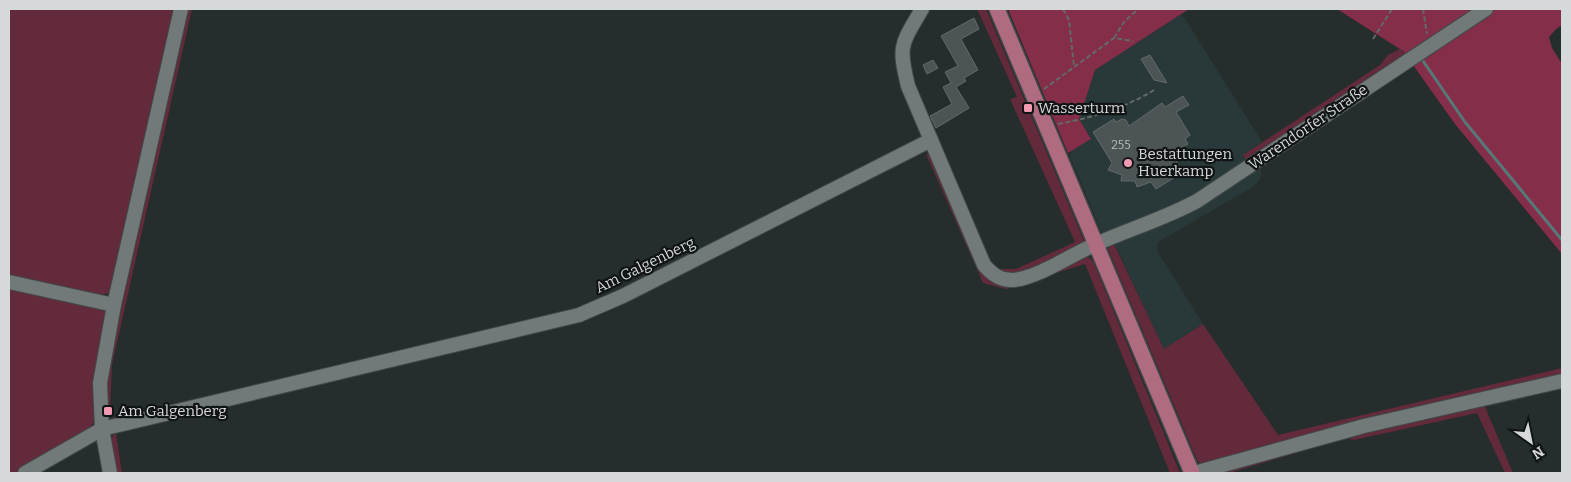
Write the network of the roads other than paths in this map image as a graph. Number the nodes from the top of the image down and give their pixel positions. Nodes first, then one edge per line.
1 (181, 9) edge
2 (922, 9) edge
3 (997, 9) edge
4 (1486, 9) edge
5 (931, 140) junction
6 (1096, 244) junction
7 (9, 282) edge
8 (114, 305) junction
9 (1562, 381) edge
10 (102, 429) junction
11 (26, 473) edge
12 (110, 473) edge
13 (1193, 473) edge

1 - 8 street
2 - 5 street
3 - 6 main road
4 - 6 street, Warendorfer Straße
5 - 6 street
5 - 10 street, Am Galgenberg
6 - 13 main road
7 - 8 street
8 - 10 street
9 - 13 street
10 - 11 street, Am Galgenberg
10 - 12 street

